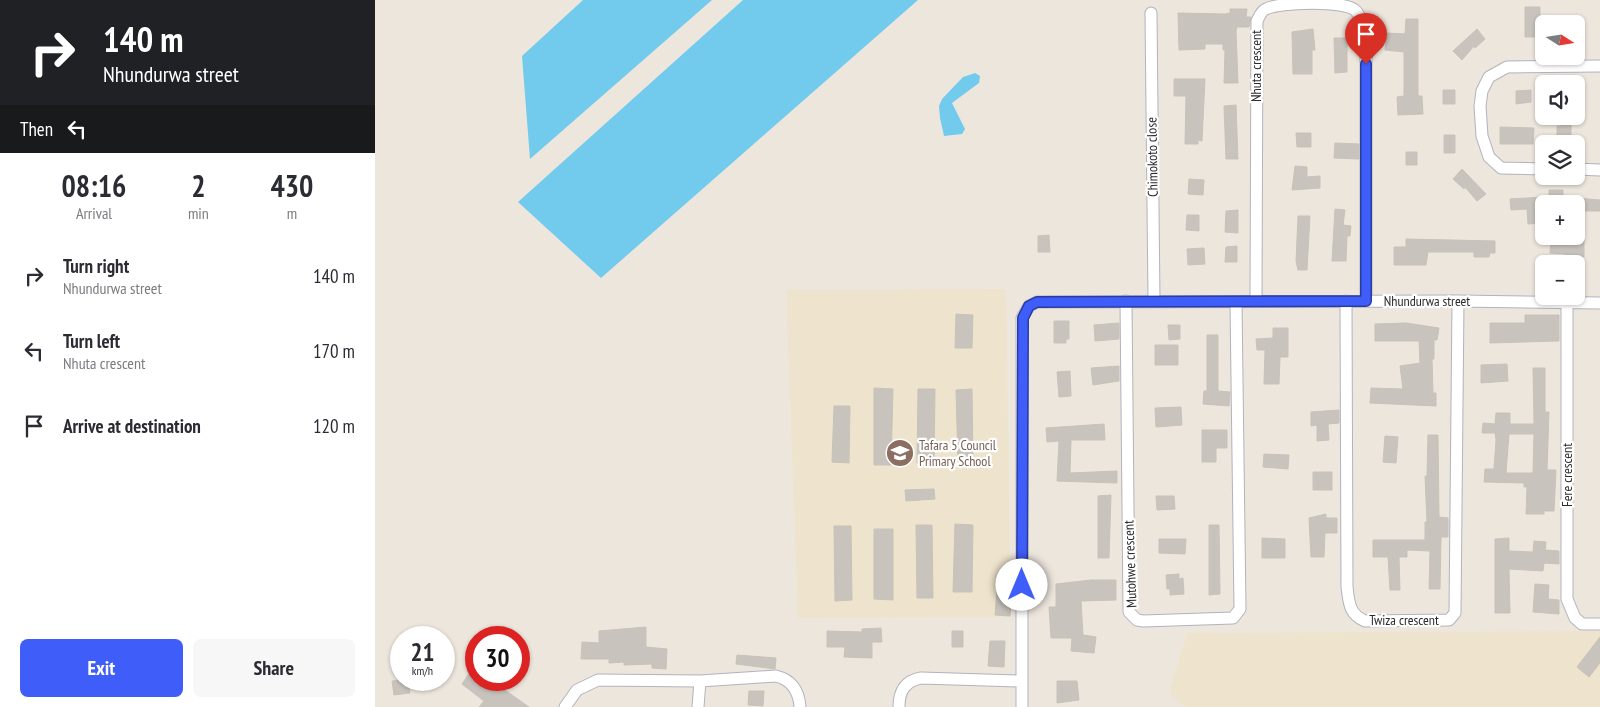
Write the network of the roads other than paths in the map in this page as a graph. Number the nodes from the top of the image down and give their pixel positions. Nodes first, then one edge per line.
1 (1151, 13) dead end
2 (1600, 66) edge
3 (1535, 169) edge
4 (1585, 169) edge
5 (1600, 170) edge
6 (1154, 300) junction
7 (1126, 301) junction
8 (1346, 301) junction
9 (1366, 301) junction
10 (1458, 301) junction
11 (1236, 302) junction
12 (1256, 302) junction
13 (1535, 302) edge
14 (1585, 303) edge
15 (1600, 303) edge
16 (1567, 305) edge
17 (1600, 624) edge
18 (1021, 680) junction
19 (700, 681) junction
20 (565, 707) edge
21 (698, 707) edge
22 (800, 707) edge
23 (899, 707) edge
24 (1022, 707) edge

1 - 6 street, Chimokoto close
2 - 3 street
4 - 5 street
6 - 7 street, Nhundurwa street
6 - 11 street, Nhundurwa street
7 - 11 street, Mutohwe crescent
7 - 18 street, Nhundurwa street
8 - 9 street, Nhundurwa street
8 - 10 street, Twiza crescent
8 - 12 street, Nhundurwa street
9 - 10 street, Nhundurwa street
9 - 12 street, Nhuta crescent
10 - 13 street, Nhundurwa street
11 - 12 street, Nhundurwa street
14 - 15 street, Nhundurwa street
16 - 17 street, Fere crescent
18 - 23 street
18 - 24 street
19 - 20 street
19 - 21 street
19 - 22 street

